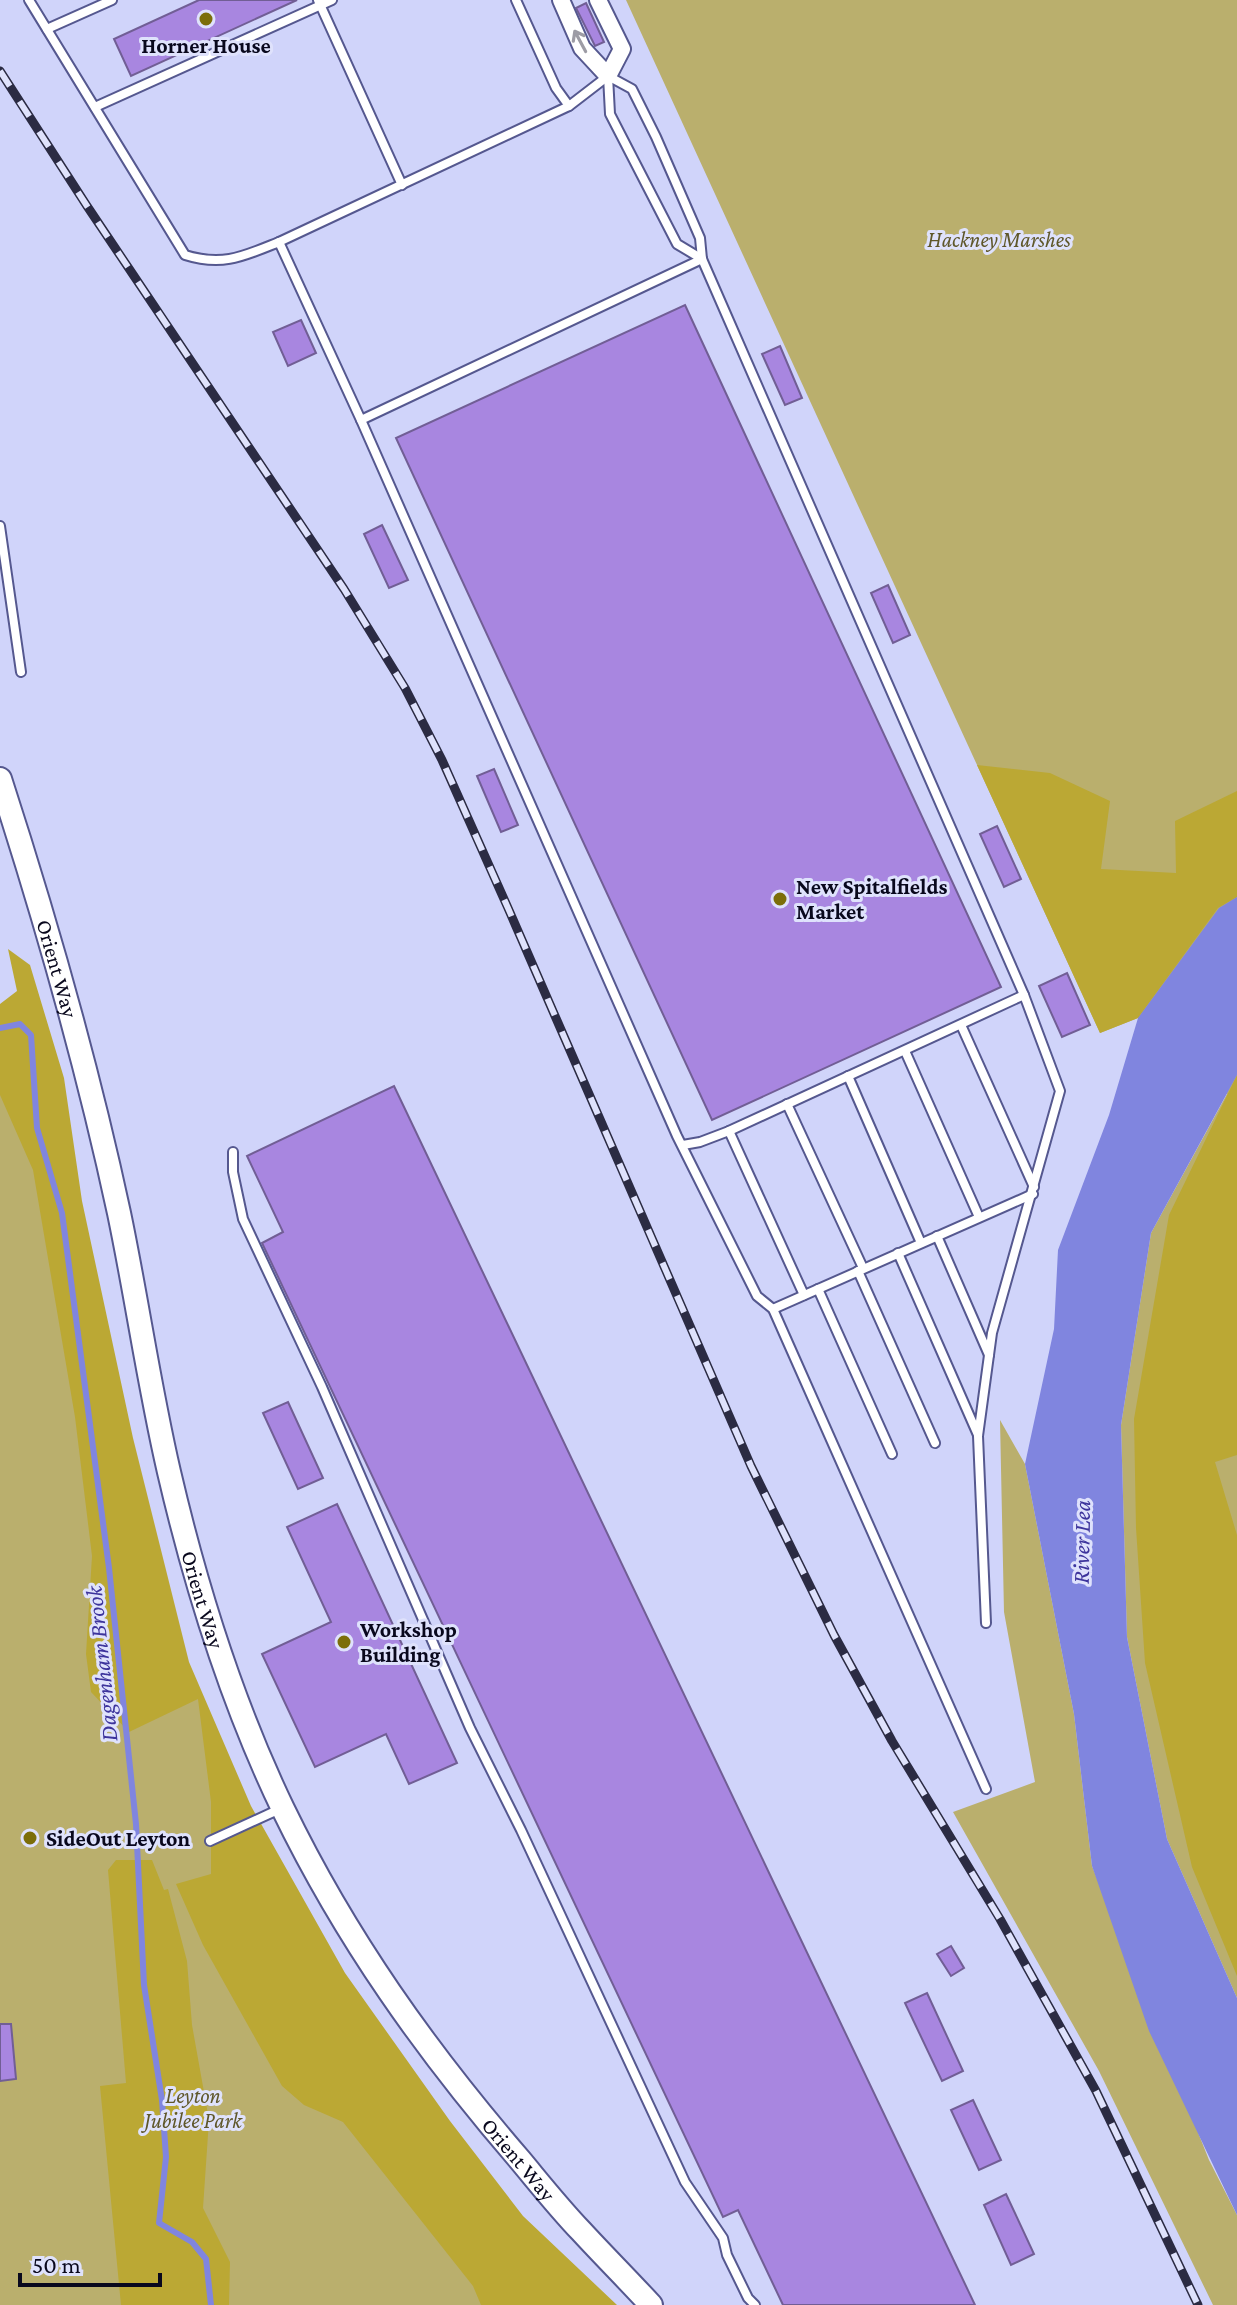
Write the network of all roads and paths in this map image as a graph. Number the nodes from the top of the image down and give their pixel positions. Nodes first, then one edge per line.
1 (29, 0) edge
2 (112, 0) edge
3 (332, 0) edge
4 (516, 0) edge
5 (561, 0) edge
6 (598, 0) edge
7 (319, 3) edge
8 (47, 29) junction
9 (608, 76) junction
10 (569, 106) junction
11 (95, 107) junction
12 (402, 185) junction
13 (279, 242) junction
14 (702, 259) junction
15 (361, 420) junction
16 (0, 526) edge
17 (21, 672) dead end
18 (0, 779) edge
19 (1024, 995) junction
20 (961, 1025) junction
21 (905, 1051) junction
22 (848, 1076) junction
23 (787, 1104) junction
24 (729, 1131) junction
25 (683, 1145) junction
26 (233, 1152) dead end
27 (1034, 1190) junction
28 (979, 1217) junction
29 (937, 1236) junction
30 (921, 1243) junction
31 (898, 1253) junction
32 (860, 1270) junction
33 (818, 1289) junction
34 (804, 1295) junction
35 (773, 1309) junction
36 (989, 1356) junction
37 (978, 1436) junction
38 (935, 1443) dead end
39 (892, 1454) dead end
40 (986, 1623) dead end
41 (986, 1789) dead end
42 (282, 1808) junction
43 (210, 1841) dead end
44 (651, 2305) edge
45 (755, 2305) edge

1 - 8 lane
2 - 8 lane
3 - 7 lane
4 - 10 lane
9 -> 5 street
6 - 9 street
7 - 11 lane
7 - 12 lane
8 - 11 lane
9 - 10 lane
9 - 14 lane
9 - 14 lane
10 - 12 lane
11 - 13 lane
12 - 13 lane
13 - 15 lane
14 - 15 lane
14 - 19 lane
15 - 25 lane
16 - 17 lane
18 - 42 street, Orient Way
19 - 20 lane
19 - 27 lane
20 - 21 lane
20 - 27 lane
21 - 22 lane
21 - 28 lane
22 - 23 lane
22 - 30 lane
23 - 24 lane
23 - 32 lane
24 - 25 lane
24 - 34 lane
25 - 35 lane
26 - 45 lane
27 - 28 lane
27 - 36 lane
28 - 29 lane
29 - 30 lane
29 - 36 lane
30 - 31 lane
31 - 32 lane
31 - 37 lane
32 - 33 lane
32 - 38 lane
33 - 34 lane
33 - 39 lane
34 - 35 lane
35 - 41 lane
36 - 37 lane
37 - 40 lane
42 - 43 lane
42 - 44 street, Orient Way

